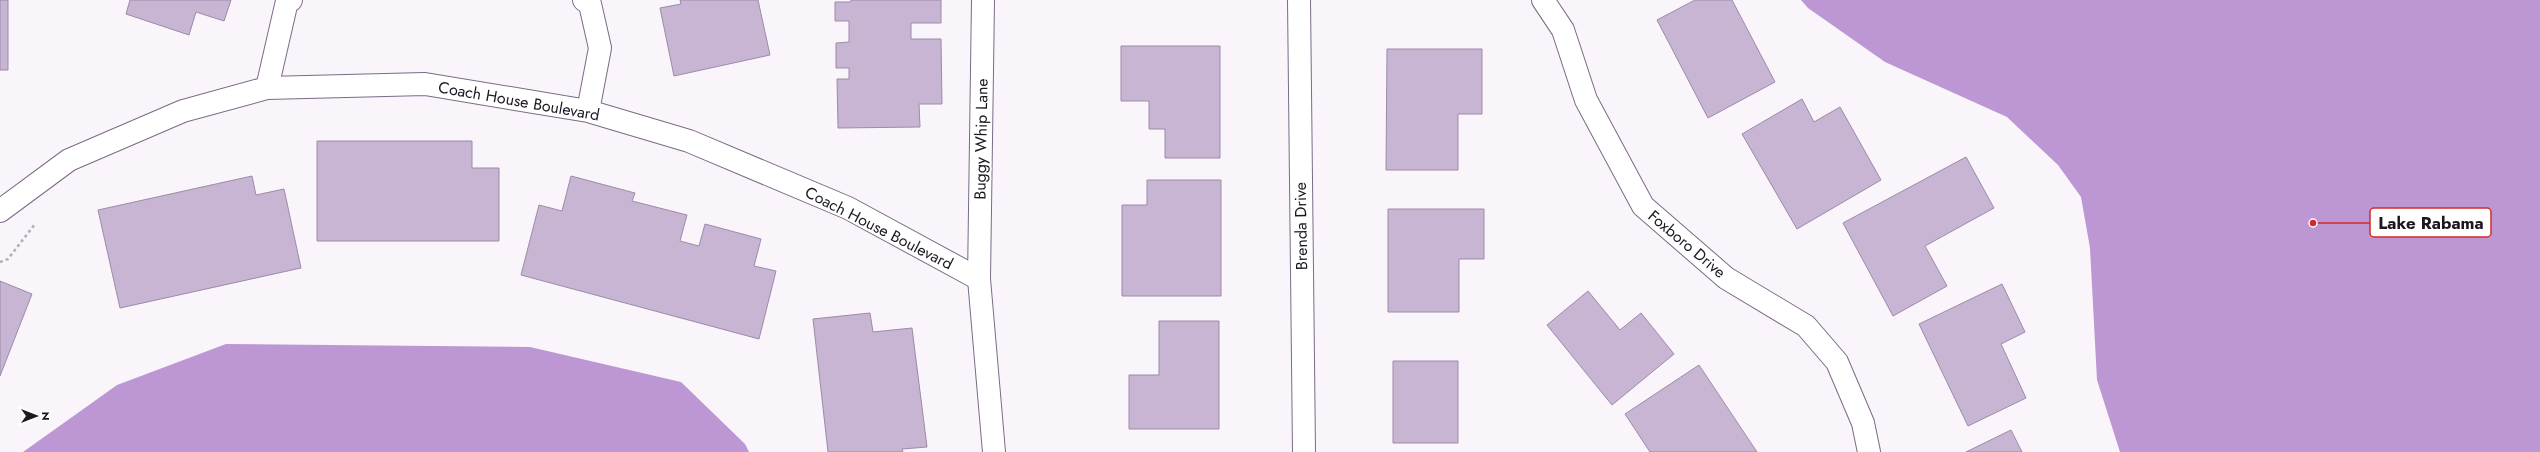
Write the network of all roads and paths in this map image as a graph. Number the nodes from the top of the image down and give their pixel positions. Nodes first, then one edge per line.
1 (291, 0) edge
2 (584, 0) edge
3 (982, 0) edge
4 (1299, 0) edge
5 (1543, 0) edge
6 (267, 88) junction
7 (588, 111) junction
8 (0, 211) edge
9 (979, 279) junction
10 (994, 452) edge
11 (1304, 452) edge
12 (1869, 452) edge

1 - 6 street
2 - 7 street
3 - 9 street, Buggy Whip Lane
4 - 11 street, Brenda Drive
5 - 12 street, Foxboro Drive
6 - 7 street, Coach House Boulevard
6 - 8 street, Coach House Boulevard
7 - 9 street, Coach House Boulevard
9 - 10 street

